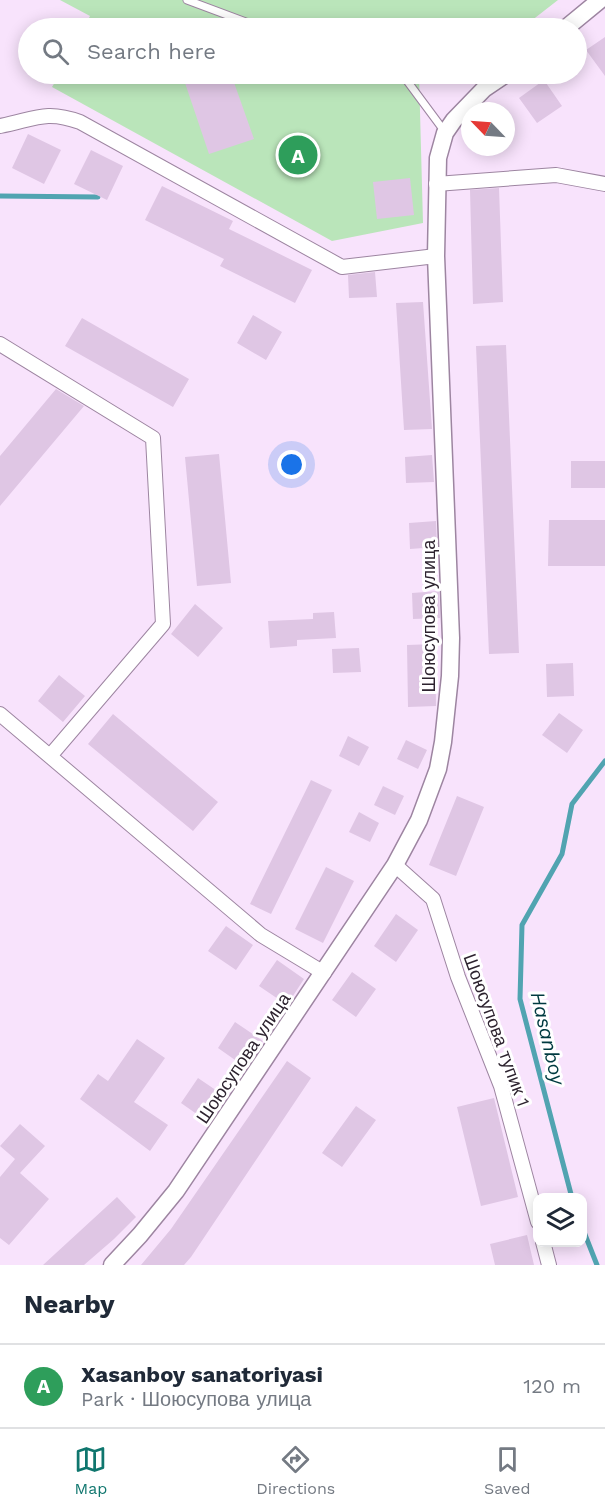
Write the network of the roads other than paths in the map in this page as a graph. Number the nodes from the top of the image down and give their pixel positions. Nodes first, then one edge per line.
1 (187, 0) edge
2 (600, 0) edge
3 (235, 18) edge
4 (579, 18) edge
5 (409, 84) edge
6 (492, 84) edge
7 (0, 126) edge
8 (445, 133) junction
9 (436, 184) junction
10 (605, 184) edge
11 (436, 256) junction
12 (0, 344) edge
13 (0, 714) edge
14 (50, 756) junction
15 (395, 865) junction
16 (324, 973) junction
17 (533, 1207) edge
18 (544, 1247) edge
19 (111, 1265) edge
20 (549, 1265) edge

1 - 3 lane
2 - 4 street
5 - 8 lane
6 - 8 street, Шоюсупова улица
7 - 11 street
8 - 9 street, Шоюсупова улица
9 - 10 street
9 - 11 street, Шоюсупова улица
11 - 15 street, Шоюсупова улица
12 - 14 street
13 - 14 street
14 - 16 street
15 - 16 street, Шоюсупова улица
15 - 17 street, Шоюсупова тупик 1
16 - 19 street, Шоюсупова улица
18 - 20 street

